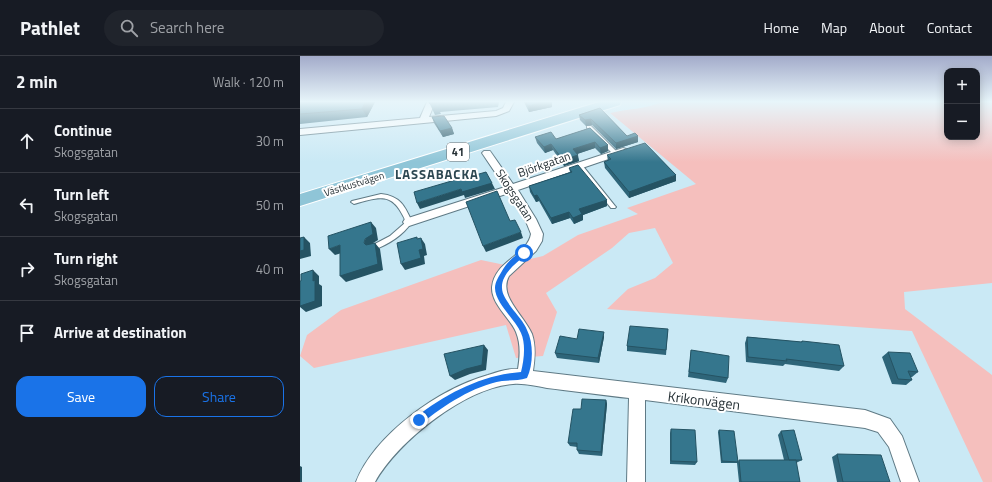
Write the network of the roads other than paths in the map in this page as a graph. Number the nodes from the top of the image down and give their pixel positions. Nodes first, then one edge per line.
1 (405, 122) edge
2 (534, 122) edge
3 (551, 122) edge
4 (589, 126) edge
5 (300, 132) edge
6 (636, 147) edge
7 (487, 153) dead end
8 (616, 154) junction
9 (580, 166) junction
10 (511, 189) junction
11 (300, 193) edge
12 (300, 200) edge
13 (354, 202) dead end
14 (613, 207) dead end
15 (409, 222) junction
16 (373, 248) edge
17 (524, 376) junction
18 (637, 391) junction
19 (367, 477) edge
20 (354, 482) edge
21 (636, 482) edge
22 (910, 482) edge

1 - 5 street
2 - 11 main road, Västkustvägen / 41
3 - 12 main road, Västkustvägen / 41
4 - 8 lane
6 - 8 street, Björkgatan
7 - 10 street, Skogsgatan
8 - 9 street, Björkgatan
9 - 10 street, Björkgatan
9 - 14 lane
10 - 15 street, Björkgatan
10 - 17 street, Skogsgatan
13 - 15 lane
15 - 16 lane
17 - 18 street, Krikonvägen
17 - 19 street
18 - 21 street
18 - 22 street, Krikonvägen
19 - 20 street

